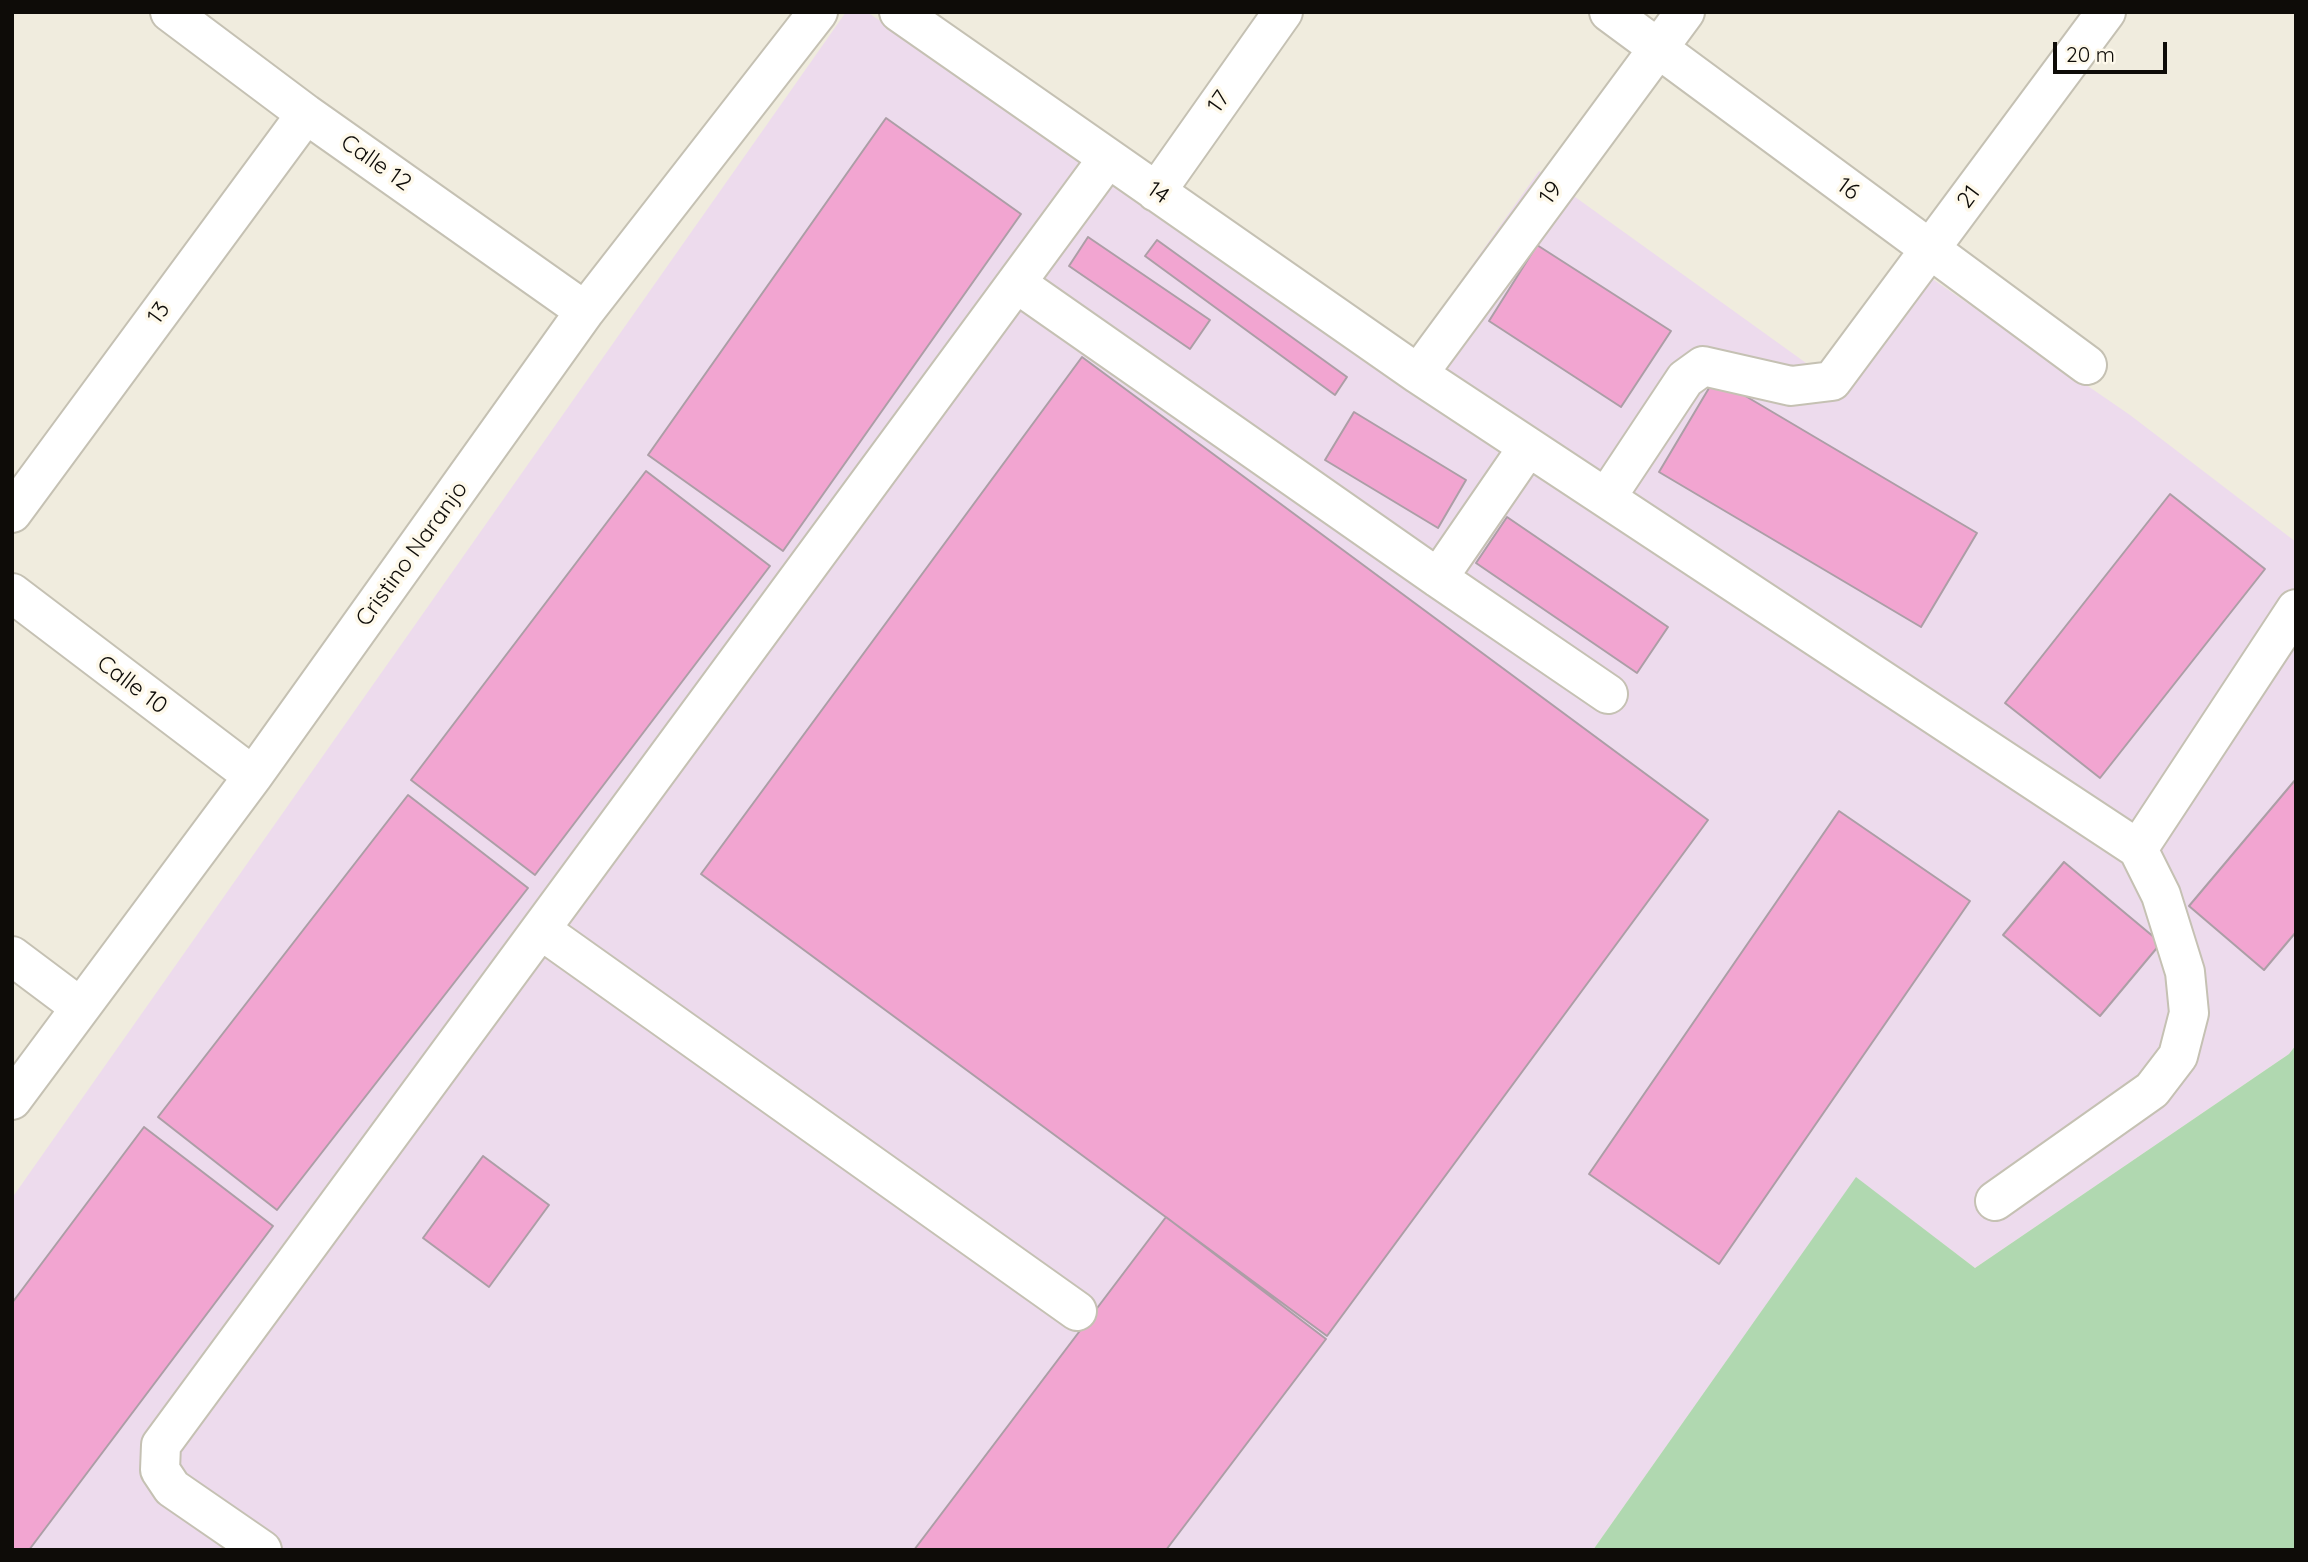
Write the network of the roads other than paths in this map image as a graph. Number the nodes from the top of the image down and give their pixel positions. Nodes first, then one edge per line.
1 (170, 12) edge
2 (818, 12) edge
3 (899, 12) edge
4 (1283, 12) edge
5 (1609, 12) edge
6 (1685, 12) edge
7 (2106, 12) edge
8 (1658, 49) junction
9 (306, 114) junction
10 (1108, 158) junction
11 (1156, 192) junction
12 (1930, 249) junction
13 (1016, 283) junction
14 (585, 312) junction
15 (2087, 365) dead end
16 (1418, 374) junction
17 (1528, 447) junction
18 (1606, 498) junction
19 (12, 513) edge
20 (1438, 578) junction
21 (12, 593) edge
22 (2296, 609) edge
23 (1608, 694) dead end
24 (253, 776) junction
25 (2138, 849) junction
26 (541, 930) junction
27 (12, 956) edge
28 (80, 1007) junction
29 (12, 1100) edge
30 (1995, 1201) dead end
31 (1077, 1311) dead end
32 (262, 1550) edge

1 - 9 street, Calle 12
2 - 14 street, Cristino Naranjo
3 - 10 street, 14
4 - 11 street, 17
5 - 8 street, 16
6 - 8 street, 19
7 - 12 street, 21
8 - 12 street, 16
8 - 16 street, 19
9 - 14 street, Calle 12
9 - 19 street, 13
10 - 11 street, 14
10 - 13 street
11 - 16 street, 14
12 - 15 street, 16
12 - 18 street, 21
13 - 20 street
13 - 26 street
14 - 24 street, Cristino Naranjo
16 - 17 street, 14
17 - 18 street, 14
17 - 20 street
18 - 25 street, 14
20 - 23 street
21 - 24 street, Calle 10
22 - 25 street
24 - 28 street, Cristino Naranjo
25 - 30 street
26 - 31 street
26 - 32 street
27 - 28 street
28 - 29 street, Cristino Naranjo

